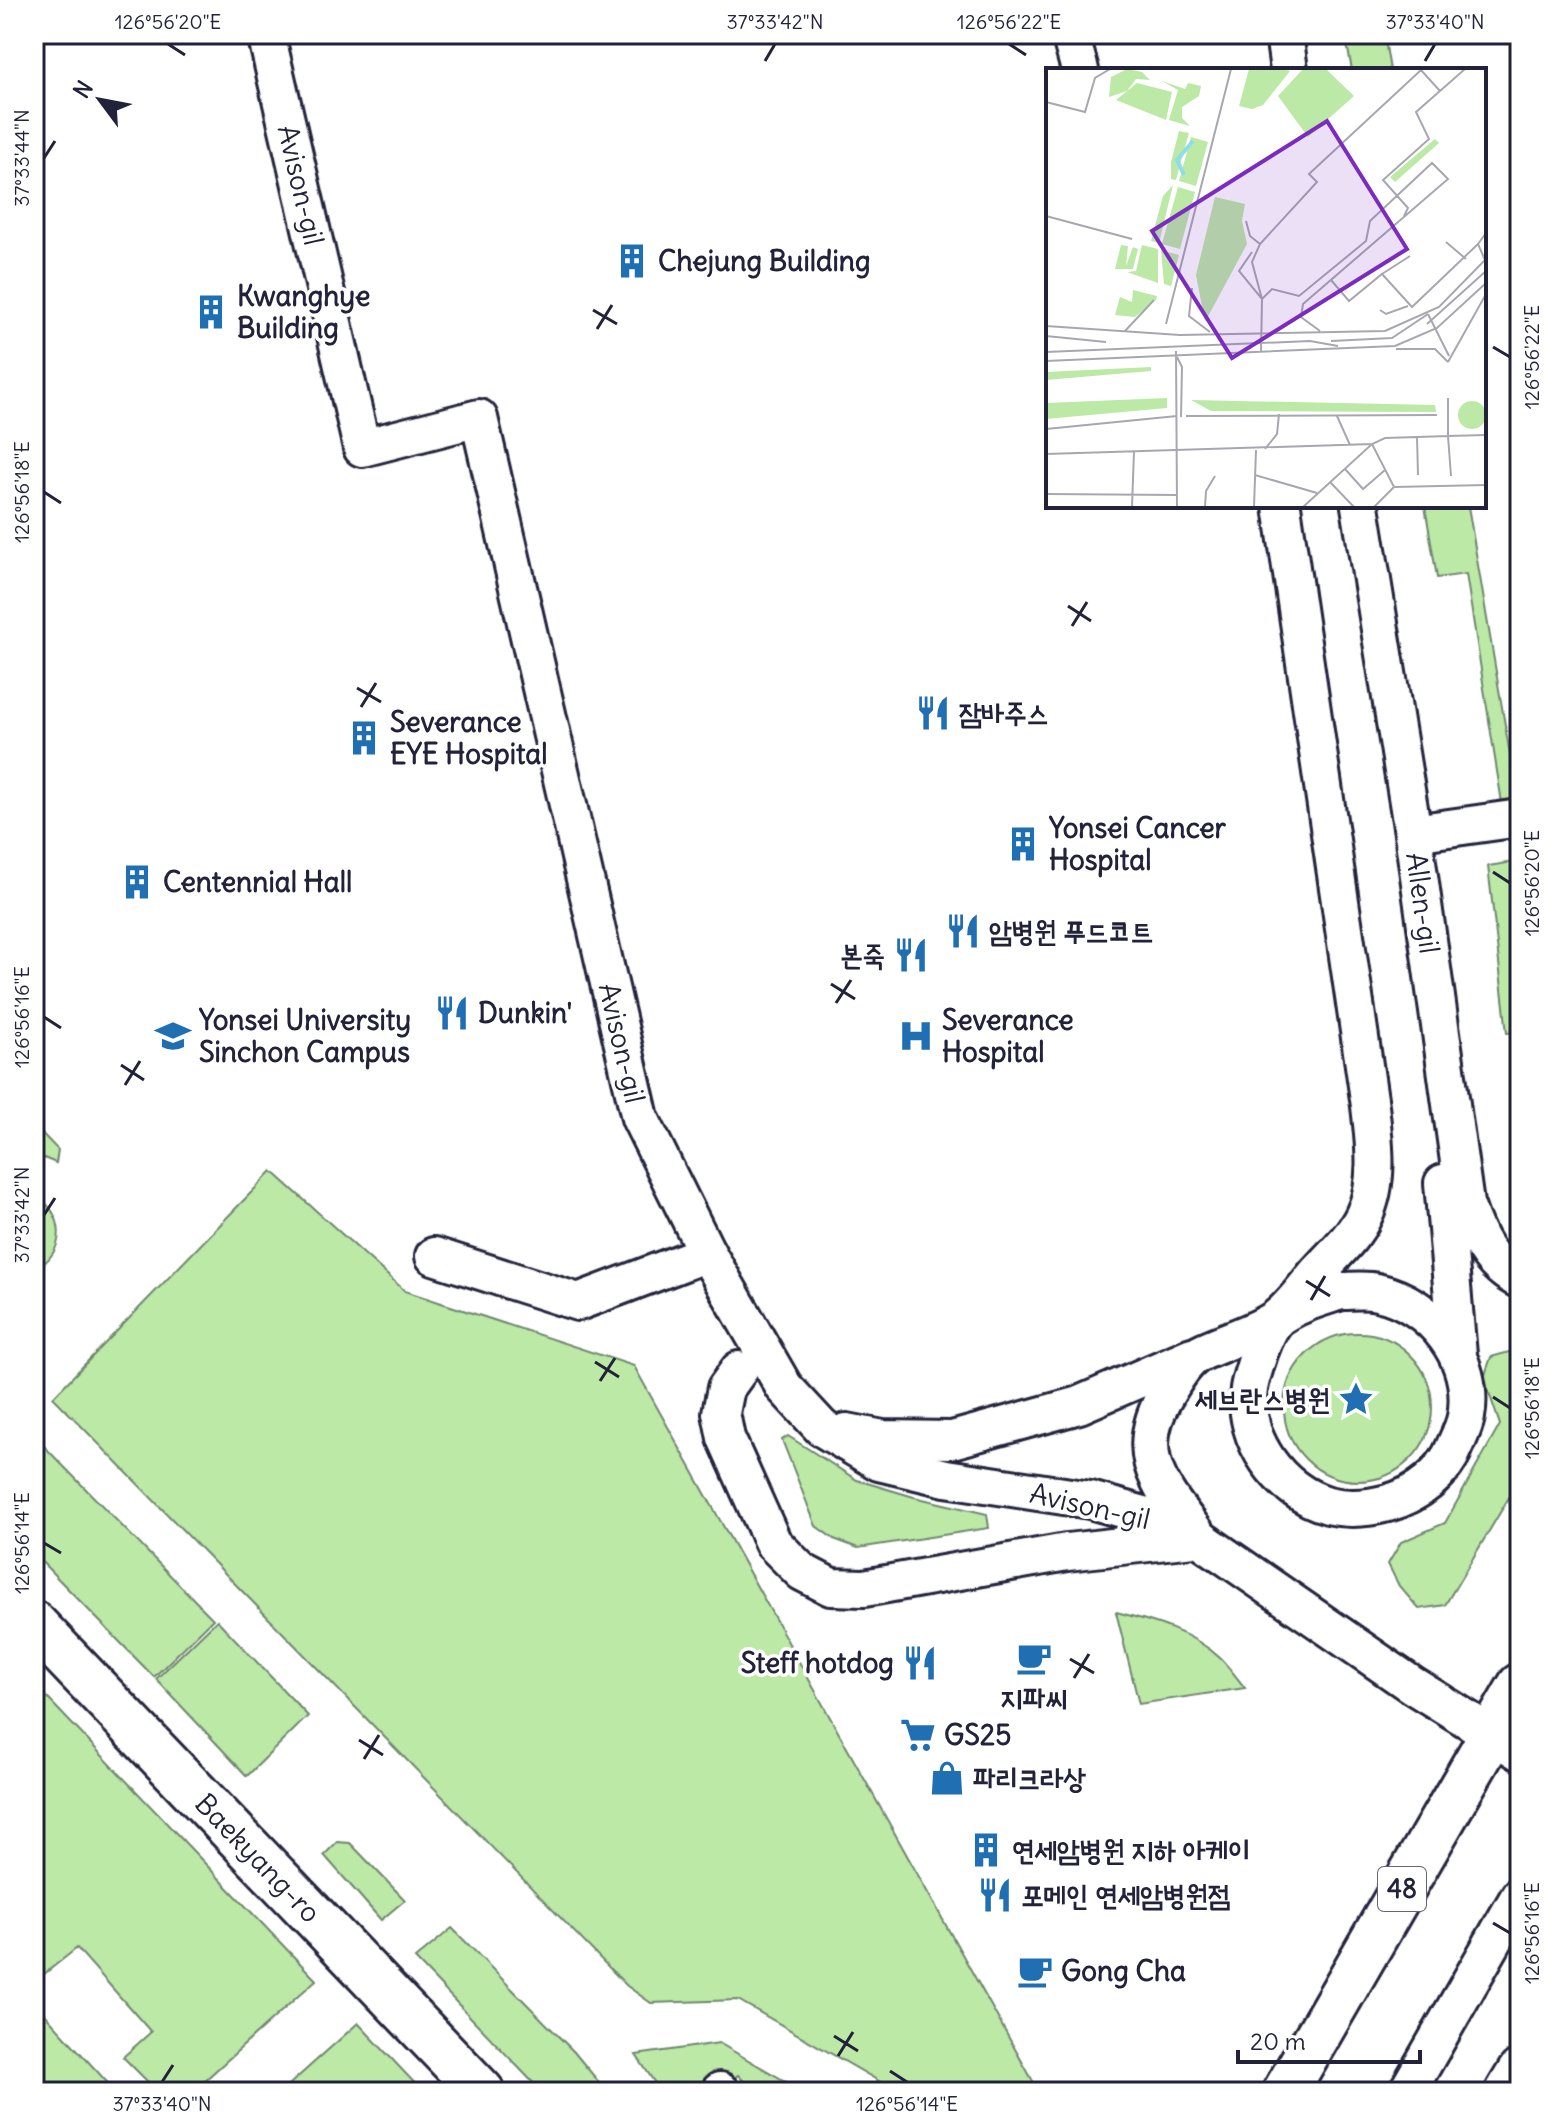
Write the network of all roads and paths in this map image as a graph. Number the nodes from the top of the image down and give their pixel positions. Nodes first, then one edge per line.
1 (266, 34) edge
2 (1070, 34) edge
3 (1284, 34) edge
4 (1079, 68) edge
5 (1289, 68) edge
6 (1282, 508) edge
7 (1360, 508) edge
8 (1520, 818) edge
9 (1413, 833) junction
10 (1450, 1090) junction
11 (707, 1253) junction
12 (434, 1256) dead end
13 (1520, 1280) edge
14 (1277, 1319) junction
15 (1196, 1354) junction
16 (1459, 1360) junction
17 (739, 1370) dead end
18 (822, 1428) junction
19 (1199, 1538) junction
20 (34, 1624) edge
21 (1520, 1686) edge
22 (1505, 1744) edge
23 (1520, 1895) edge
24 (1307, 2054) junction
25 (1520, 2072) edge
26 (482, 2092) edge
27 (1276, 2092) edge
28 (1285, 2092) edge
29 (1407, 2092) edge
30 (1508, 2092) edge

1 - 11 lane, Avison-gil
2 - 4 lane
3 - 5 lane
6 - 14 lane
7 - 9 lane, Allen-gil
8 - 9 lane
9 - 10 lane, Allen-gil
10 - 13 lane, Allen-gil
10 - 16 lane
11 - 12 lane
11 - 18 lane, Avison-gil
14 - 15 lane
14 - 16 lane
14 - 16 lane
15 - 18 lane
15 - 19 lane
17 - 19 lane
18 - 19 lane, Avison-gil
19 - 22 lane, Avison-gil
20 - 26 street, Baekyang-ro
21 - 22 street, 48
22 - 24 street, 48
23 - 29 lane
24 - 27 lane
24 - 28 street, 48
25 - 30 street

